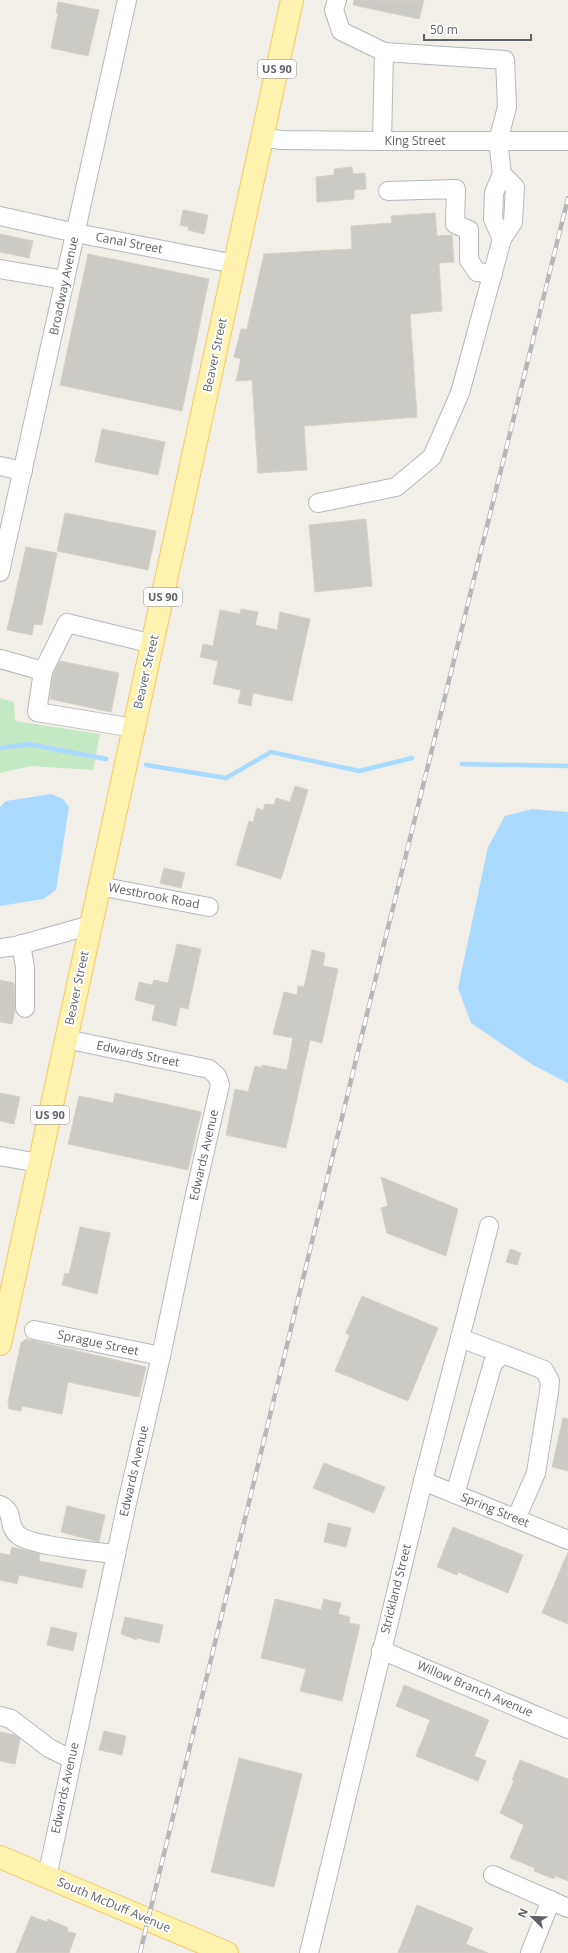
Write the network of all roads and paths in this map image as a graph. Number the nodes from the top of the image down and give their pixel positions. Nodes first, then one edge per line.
1 (127, 0) edge
2 (292, 0) edge
3 (337, 0) edge
4 (384, 52) junction
5 (262, 137) junction
6 (382, 141) junction
7 (498, 141) junction
8 (568, 141) edge
9 (388, 192) dead end
10 (0, 216) edge
11 (76, 233) junction
12 (235, 264) junction
13 (0, 269) edge
14 (493, 274) junction
15 (65, 280) junction
16 (0, 466) edge
17 (23, 471) junction
18 (318, 503) dead end
19 (0, 572) edge
20 (153, 644) junction
21 (0, 659) edge
22 (43, 671) junction
23 (134, 728) junction
24 (99, 886) junction
25 (209, 907) dead end
26 (91, 925) junction
27 (21, 944) junction
28 (0, 948) edge
29 (25, 1008) dead end
30 (66, 1039) junction
31 (209, 1069) joint
32 (0, 1156) edge
33 (39, 1163) junction
34 (489, 1226) dead end
35 (34, 1330) dead end
36 (460, 1338) junction
37 (0, 1344) edge
38 (503, 1354) junction
39 (161, 1356) junction
40 (423, 1481) junction
41 (455, 1494) junction
42 (0, 1505) edge
43 (516, 1519) junction
44 (568, 1540) edge
45 (116, 1554) junction
46 (381, 1650) junction
47 (0, 1716) edge
48 (568, 1729) edge
49 (71, 1759) junction
50 (0, 1857) edge
51 (493, 1875) dead end
52 (47, 1877) junction
53 (551, 1900) junction
54 (568, 1908) edge
55 (227, 1953) edge
56 (309, 1953) edge
57 (530, 1953) edge

1 - 11 street, Broadway Avenue
2 - 5 main road, Beaver Street / US 90
3 - 4 street
4 - 6 street
4 - 7 street
5 - 6 street, King Street
5 - 12 main road, Beaver Street / US 90
6 - 7 street, King Street
7 - 8 street, King Street
7 - 14 street
9 - 14 street
10 - 11 street, Canal Street
11 - 12 street, Canal Street
11 - 15 street, Broadway Avenue
12 - 20 main road, Beaver Street / US 90
13 - 15 street
14 - 18 street
15 - 17 street, Broadway Avenue
16 - 17 street
17 - 19 street, Broadway Avenue
20 - 22 street
20 - 23 main road, Beaver Street / US 90
21 - 22 street
22 - 23 street
23 - 24 main road, Beaver Street / US 90
24 - 25 street, Westbrook Road
24 - 26 main road, Beaver Street / US 90
26 - 27 street
26 - 30 main road, Beaver Street / US 90
27 - 28 street
27 - 29 street
30 - 31 street, Edwards Street
30 - 33 main road, Beaver Street / US 90
31 - 39 street, Edwards Avenue
32 - 33 street
33 - 37 main road, Beaver Street / US 90
34 - 36 street, Strickland Street
35 - 39 street, Sprague Street
36 - 38 street
36 - 40 street, Strickland Street
38 - 41 street
38 - 43 street
39 - 45 street, Edwards Avenue
40 - 41 street, Spring Street
40 - 46 street, Strickland Street
41 - 43 street, Spring Street
42 - 45 street
43 - 44 street, Spring Street
45 - 49 street, Edwards Avenue
46 - 48 street, Willow Branch Avenue
46 - 56 street, Strickland Street
47 - 49 street
49 - 52 street, Edwards Avenue
50 - 52 main road, South McDuff Avenue
51 - 53 street
52 - 55 main road, South McDuff Avenue
53 - 54 street
53 - 57 street

